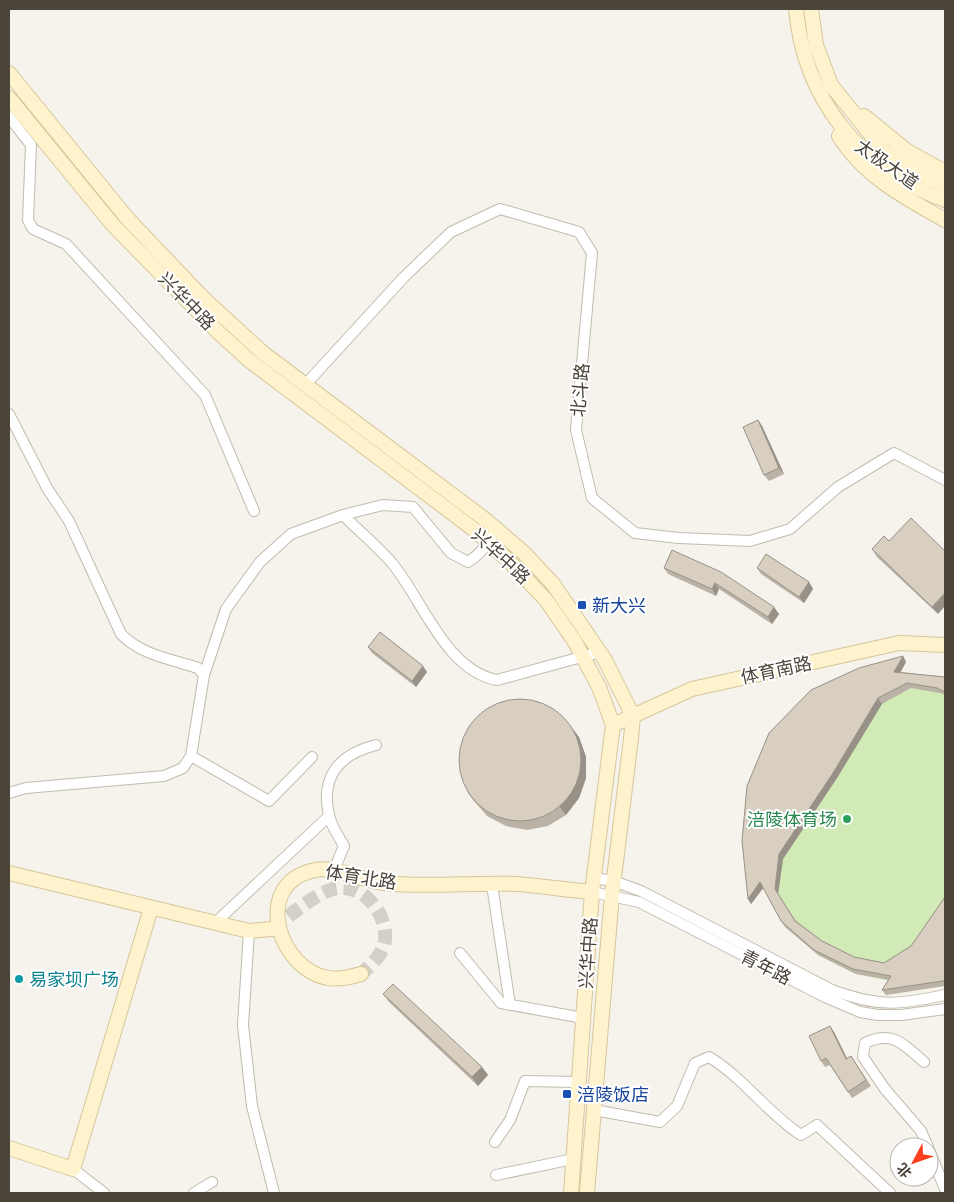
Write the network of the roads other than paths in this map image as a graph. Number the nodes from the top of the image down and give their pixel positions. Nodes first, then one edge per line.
1 (796, 9) edge
2 (811, 9) edge
3 (9, 73) edge
4 (831, 85) junction
5 (821, 97) junction
6 (9, 98) edge
7 (9, 117) edge
8 (945, 172) edge
9 (945, 185) edge
10 (945, 200) edge
11 (945, 220) edge
12 (305, 384) junction
13 (9, 414) edge
14 (945, 480) edge
15 (254, 511) dead end
16 (342, 515) junction
17 (496, 529) junction
18 (487, 541) junction
19 (945, 645) edge
20 (600, 652) junction
21 (582, 657) junction
22 (204, 675) junction
23 (632, 716) junction
24 (613, 725) junction
25 (376, 745) dead end
26 (191, 756) junction
27 (312, 757) dead end
28 (9, 794) edge
29 (329, 816) junction
30 (334, 870) junction
31 (9, 873) edge
32 (492, 884) junction
33 (593, 885) junction
34 (612, 888) junction
35 (151, 908) junction
36 (215, 923) junction
37 (272, 928) tunnel mouth
38 (249, 931) junction
39 (460, 953) dead end
40 (361, 974) tunnel mouth
41 (945, 995) edge
42 (510, 1005) junction
43 (945, 1009) edge
44 (583, 1018) junction
45 (924, 1062) dead end
46 (578, 1082) junction
47 (594, 1110) junction
48 (923, 1137) edge
49 (495, 1142) dead end
50 (9, 1148) edge
51 (573, 1159) junction
52 (73, 1169) junction
53 (496, 1175) dead end
54 (939, 1175) edge
55 (212, 1182) dead end
56 (945, 1189) edge
57 (101, 1192) edge
58 (194, 1193) edge
59 (274, 1193) edge
60 (571, 1193) edge
61 (587, 1193) edge
62 (890, 1193) edge

1 - 5 main road, 太极大道
2 - 4 main road, 太极大道
3 - 12 main road
4 - 8 main road
4 - 9 main road, 太极大道
5 - 10 main road, 太极大道
5 - 11 main road
6 - 18 main road, 兴华中路
7 - 15 street
12 - 14 street, 北斗路
12 - 17 main road
13 - 22 street
16 - 18 street
16 - 21 street
16 - 22 street
17 - 18 street
17 - 20 main road
18 - 21 main road, 兴华中路
19 - 23 main road, 体育南路
20 - 21 street
20 - 23 main road
21 - 24 main road, 兴华中路
22 - 26 street
23 - 24 main road, 体育南路
23 - 34 main road
24 - 33 main road, 兴华中路
25 - 29 street
26 - 27 street
26 - 28 street
29 - 30 street
29 - 36 street
30 - 32 main road, 体育北路
30 - 40 main road, 体育北路
31 - 35 main road
32 - 33 main road, 体育北路
32 - 42 street
33 - 34 street
33 - 44 main road, 兴华中路
34 - 41 street
34 - 43 street, 青年路
34 - 47 main road
35 - 36 main road
35 - 52 main road
36 - 38 main road
37 - 38 main road
38 - 59 street
39 - 42 street
42 - 44 street
44 - 46 main road, 兴华中路
45 - 48 street
46 - 49 street
46 - 51 main road, 兴华中路
47 - 61 main road
47 - 62 street
50 - 52 main road
51 - 53 street
51 - 60 main road, 兴华中路
52 - 57 street
54 - 56 street
55 - 58 street

